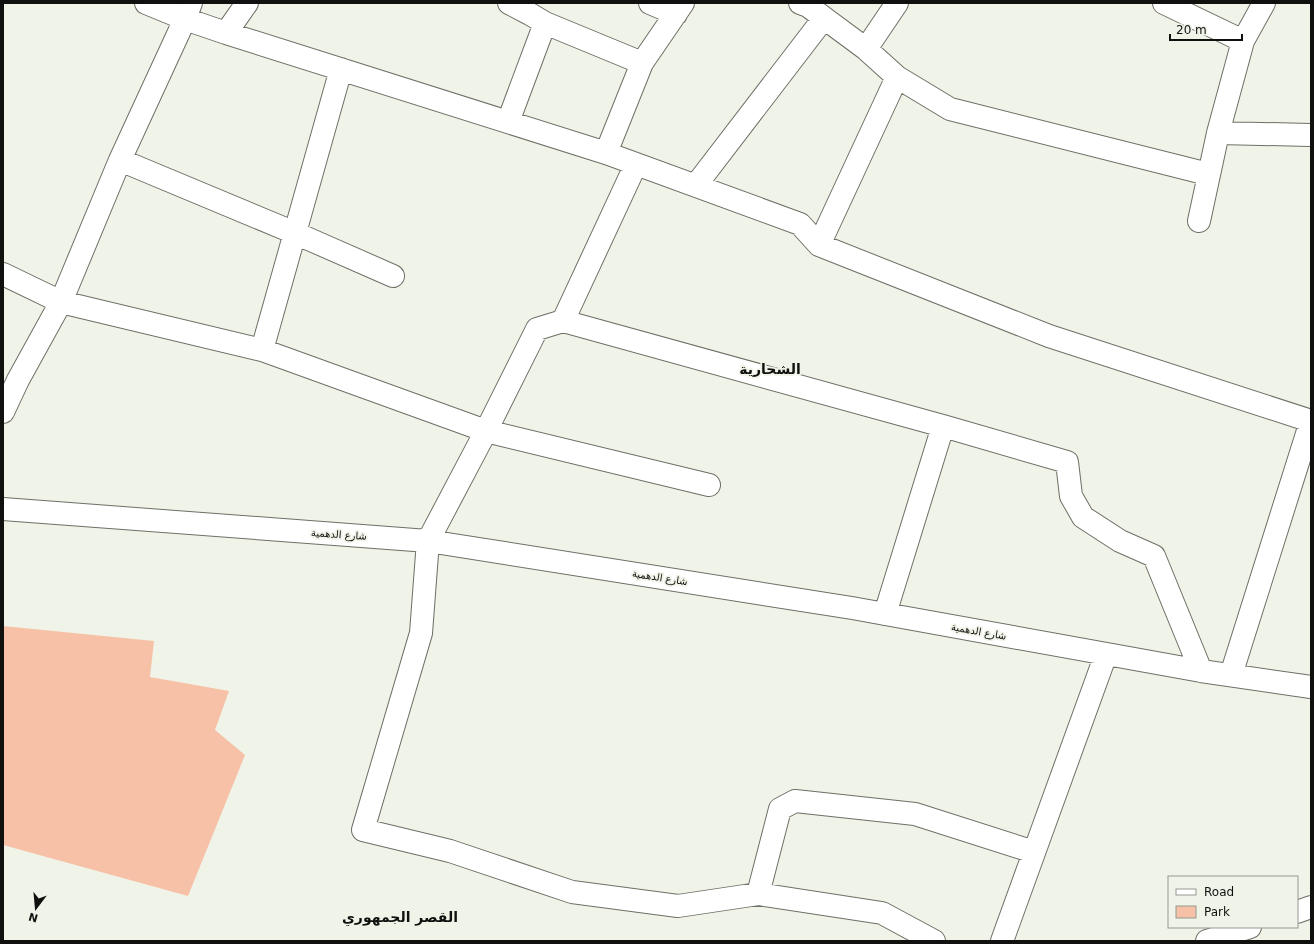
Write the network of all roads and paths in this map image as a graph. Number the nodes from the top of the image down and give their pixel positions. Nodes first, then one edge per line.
1 (146, 3) edge
2 (247, 3) edge
3 (509, 3) edge
4 (650, 3) edge
5 (800, 3) edge
6 (898, 3) edge
7 (1164, 3) edge
8 (1264, 3) edge
9 (679, 9) edge
10 (188, 11) edge
11 (536, 13) edge
12 (824, 18) junction
13 (226, 33) junction
14 (1243, 41) junction
15 (866, 49) junction
16 (642, 63) junction
17 (341, 69) junction
18 (897, 77) junction
19 (508, 122) junction
20 (1218, 133) junction
21 (1311, 135) edge
22 (606, 153) junction
23 (120, 160) junction
24 (636, 164) junction
25 (1208, 174) junction
26 (696, 185) junction
27 (1199, 221) dead end
28 (295, 233) junction
29 (819, 245) junction
30 (3, 274) edge
31 (393, 276) dead end
32 (61, 302) junction
33 (564, 321) junction
34 (262, 350) junction
35 (10, 377) edge
36 (3, 412) edge
37 (943, 426) junction
38 (486, 431) junction
39 (709, 484) dead end
40 (3, 509) edge
41 (428, 540) junction
42 (885, 614) junction
43 (1106, 654) junction
44 (1201, 671) junction
45 (1231, 675) junction
46 (1311, 687) edge
47 (1034, 852) junction
48 (758, 894) junction
49 (1311, 908) edge
50 (1298, 912) edge
51 (1247, 928) edge
52 (934, 941) edge
53 (1002, 941) edge
54 (1207, 941) edge

1 - 10 street
2 - 13 street
3 - 11 street
4 - 9 street
5 - 12 street
6 - 15 street
7 - 14 street
8 - 14 street
9 - 16 street
10 - 13 street
10 - 23 street
11 - 16 street
11 - 19 street
12 - 15 street
12 - 26 street
13 - 17 street
14 - 20 street
15 - 18 street
16 - 22 street
17 - 19 street
17 - 28 street
18 - 25 street
18 - 29 street
19 - 22 street
20 - 21 street
20 - 25 street
22 - 24 street
23 - 28 street
23 - 32 street
24 - 26 street
24 - 33 street
25 - 27 street
26 - 29 street
28 - 31 street
28 - 34 street
29 - 45 street
30 - 32 street
32 - 34 street
32 - 35 street
33 - 37 street
33 - 38 street
34 - 38 street
35 - 36 street
37 - 42 street
37 - 44 street
38 - 39 street
38 - 41 street
40 - 41 street, شارع الدهمية
41 - 42 street, شارع الدهمية
41 - 48 street
42 - 43 street, شارع الدهمية
43 - 44 street, شارع الدهمية
43 - 47 street
44 - 45 street, شارع الدهمية
45 - 46 street, شارع الدهمية
47 - 48 street
47 - 53 street
48 - 52 street
49 - 50 street
51 - 54 street

